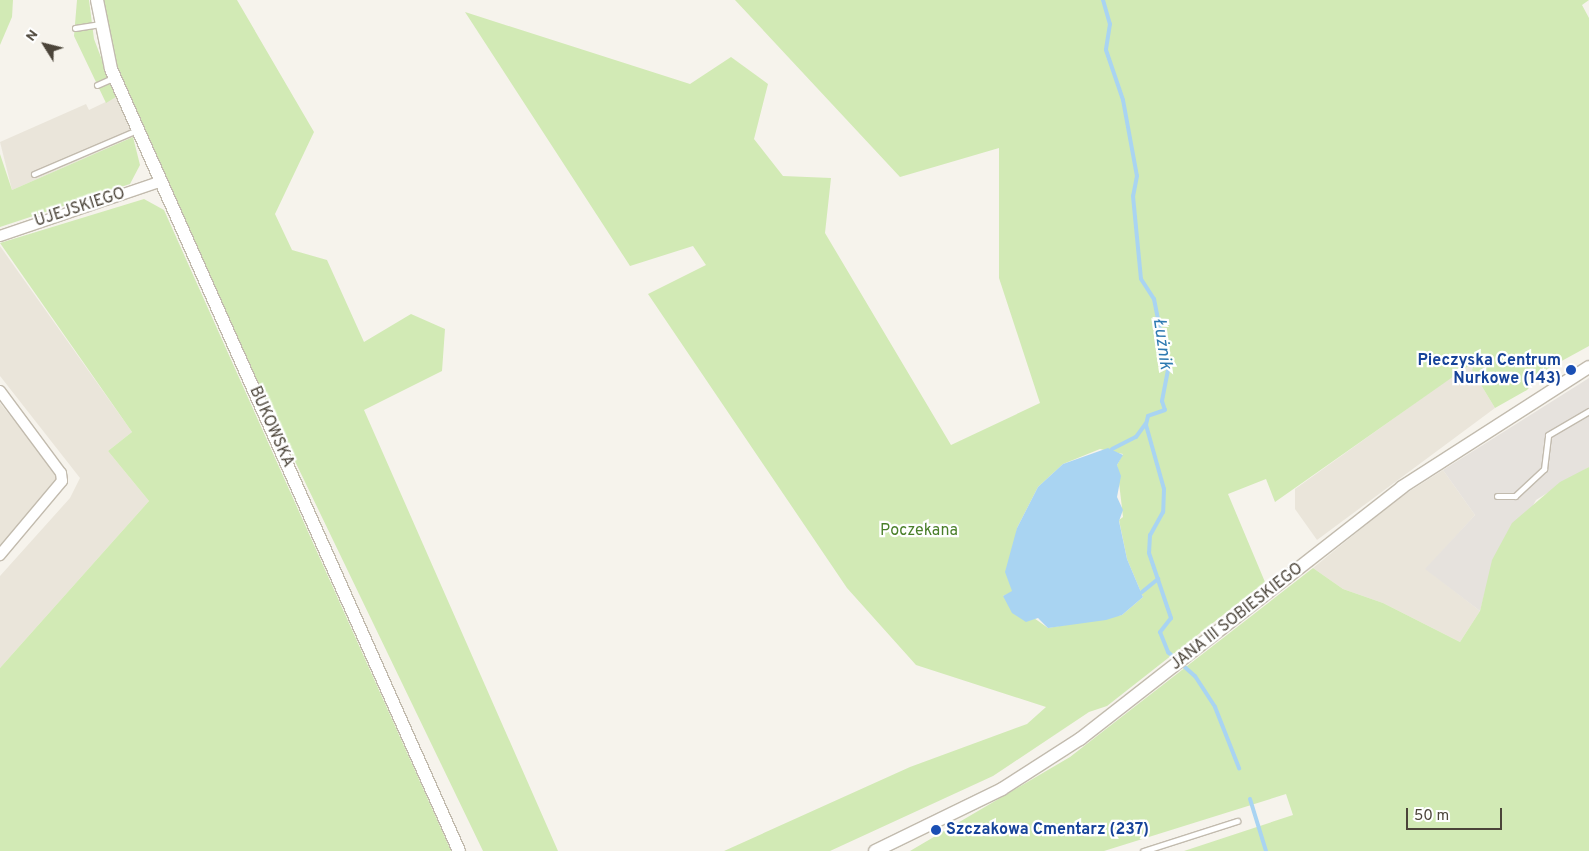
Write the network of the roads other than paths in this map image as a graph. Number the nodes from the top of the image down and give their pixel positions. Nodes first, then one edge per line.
1 (97, 0) edge
2 (99, 24) junction
3 (75, 28) dead end
4 (115, 78) junction
5 (97, 85) dead end
6 (138, 130) junction
7 (34, 174) dead end
8 (162, 181) junction
9 (0, 236) edge
10 (1589, 367) edge
11 (0, 392) edge
12 (1589, 411) edge
13 (1497, 496) dead end
14 (0, 555) edge
15 (1237, 821) dead end
16 (880, 850) edge
17 (459, 851) edge
18 (1143, 851) edge

1 - 2 street, BUKOWSKA
2 - 3 lane
2 - 4 street, BUKOWSKA
4 - 5 lane
4 - 6 street, BUKOWSKA
6 - 7 lane
6 - 8 street, BUKOWSKA
8 - 9 street, UJEJSKIEGO
8 - 17 street, BUKOWSKA
10 - 16 street, JANA III SOBIESKIEGO
11 - 14 street
12 - 13 lane
15 - 18 lane

